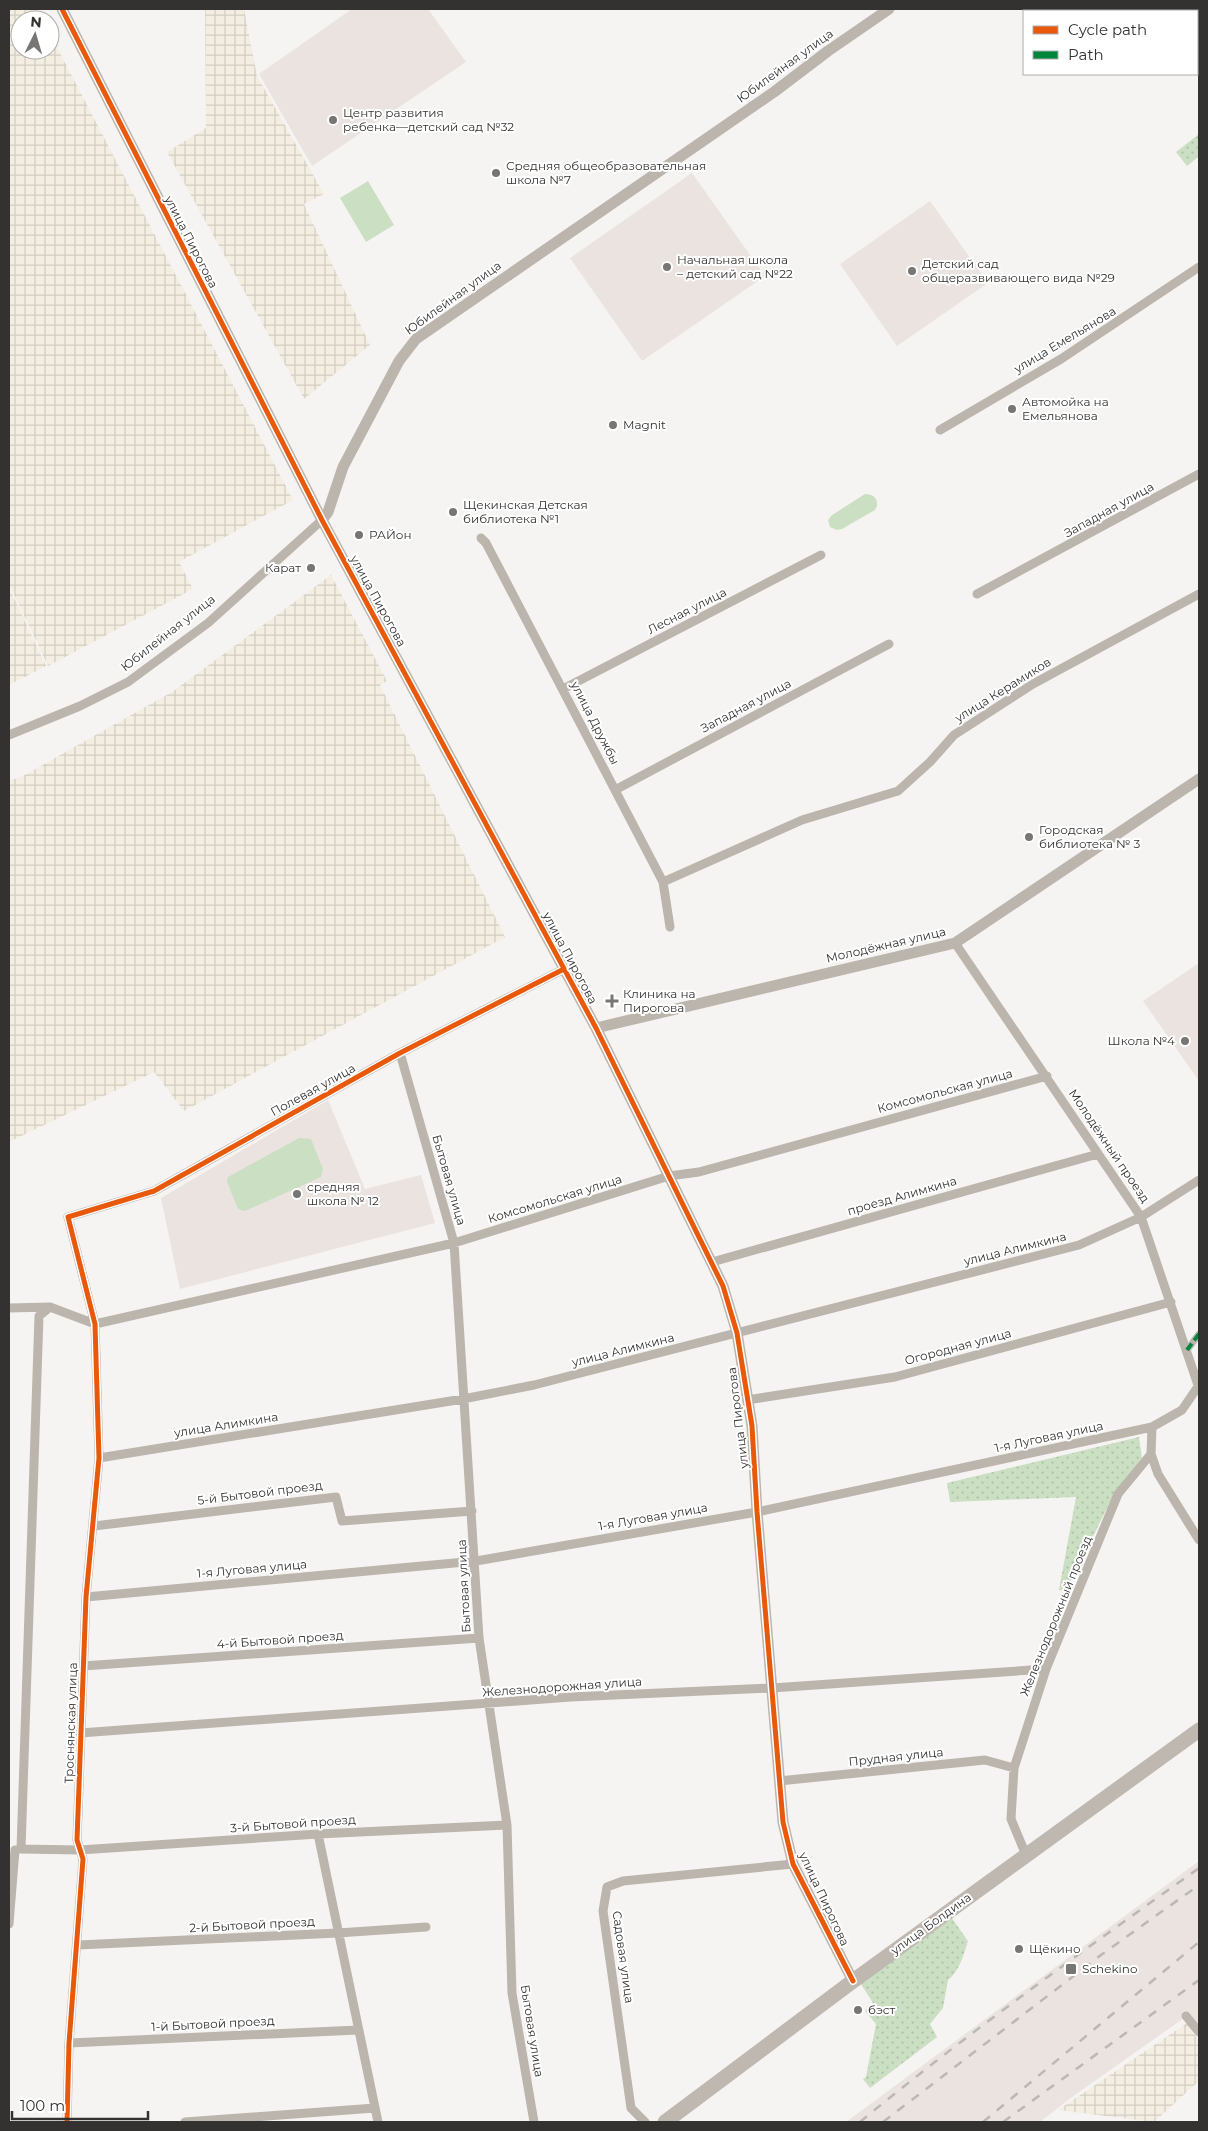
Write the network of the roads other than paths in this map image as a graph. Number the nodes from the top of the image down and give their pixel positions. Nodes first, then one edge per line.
1 (62, 9) edge
2 (889, 9) edge
3 (1199, 267) edge
4 (940, 430) dead end
5 (1199, 474) edge
6 (322, 520) junction
7 (481, 538) dead end
8 (821, 555) dead end
9 (977, 594) dead end
10 (1199, 594) edge
11 (888, 644) dead end
12 (563, 689) junction
13 (9, 735) edge
14 (1199, 778) edge
15 (615, 790) junction
16 (663, 882) junction
17 (670, 927) dead end
18 (955, 943) junction
19 (564, 969) junction
20 (596, 1028) junction
21 (400, 1053) junction
22 (1047, 1076) junction
23 (1098, 1154) junction
24 (669, 1176) junction
25 (1199, 1180) edge
26 (68, 1217) joint
27 (1141, 1217) junction
28 (454, 1243) junction
29 (712, 1262) junction
30 (1171, 1302) junction
31 (50, 1307) junction
32 (9, 1308) edge
33 (95, 1324) junction
34 (737, 1333) junction
35 (1199, 1334) edge
36 (1187, 1350) junction
37 (1199, 1385) edge
38 (463, 1398) junction
39 (747, 1400) junction
40 (1152, 1428) junction
41 (1151, 1454) junction
42 (99, 1458) junction
43 (472, 1511) junction
44 (757, 1512) junction
45 (94, 1526) junction
46 (1199, 1540) edge
47 (476, 1561) junction
48 (86, 1597) junction
49 (479, 1638) junction
50 (83, 1666) junction
51 (1046, 1669) junction
52 (772, 1688) junction
53 (488, 1704) junction
54 (1199, 1730) edge
55 (80, 1733) junction
56 (1014, 1768) junction
57 (780, 1781) junction
58 (507, 1825) junction
59 (318, 1834) junction
60 (15, 1850) edge
61 (80, 1850) junction
62 (1026, 1855) junction
63 (793, 1864) junction
64 (9, 1924) edge
65 (426, 1927) dead end
66 (338, 1934) junction
67 (78, 1945) junction
68 (852, 1982) junction
69 (1186, 2016) dead end
70 (358, 2030) junction
71 (1199, 2032) edge
72 (69, 2042) junction
73 (375, 2108) junction
74 (67, 2122) edge
75 (185, 2122) edge
76 (378, 2122) edge
77 (534, 2122) edge
78 (645, 2122) edge
79 (665, 2122) edge

1 - 6 street, улица Пирогова
2 - 6 street, Юбилейная улица
3 - 4 street, улица Емельянова
5 - 9 street, Западная улица
6 - 13 street, Юбилейная улица
6 - 19 street, улица Пирогова
7 - 12 street, улица Дружбы
8 - 12 street, Лесная улица
10 - 16 street, улица Керамиков
11 - 15 street, Западная улица
12 - 15 street, улица Дружбы
14 - 18 street, Молодёжная улица
15 - 16 street, улица Дружбы
16 - 17 street, улица Дружбы
18 - 20 street, Молодёжная улица
18 - 22 street, Молодёжный проезд
19 - 20 street, улица Пирогова
19 - 21 street, Полевая улица
20 - 24 street, улица Пирогова
21 - 26 street, Полевая улица
21 - 28 street, Бытовая улица
22 - 23 street, Молодёжный проезд
22 - 24 street, Комсомольская улица
23 - 27 street, Молодёжный проезд
23 - 29 street, проезд Алимкина
24 - 28 street, Комсомольская улица
24 - 29 street, улица Пирогова
25 - 27 street, улица Алимкина
26 - 33 street, Троснянская улица
27 - 30 street, Молодёжный проезд
27 - 34 street, улица Алимкина
28 - 33 street, Комсомольская улица
28 - 38 street, Бытовая улица
29 - 34 street, улица Пирогова
30 - 36 street, Молодёжный проезд
30 - 39 street, Огородная улица
31 - 32 street
31 - 33 street
31 - 60 street
33 - 42 street, Троснянская улица
34 - 38 street, улица Алимкина
34 - 39 street, улица Пирогова
35 - 36 street
36 - 37 street, Молодёжный проезд
37 - 40 street, 1-я Луговая улица
38 - 42 street, улица Алимкина
38 - 43 street, Бытовая улица
39 - 44 street, улица Пирогова
40 - 41 street
40 - 44 street, 1-я Луговая улица
41 - 46 street
41 - 51 street, Железнодорожный проезд
42 - 45 street, Троснянская улица
43 - 45 street, 5-й Бытовой проезд
43 - 47 street, Бытовая улица
44 - 47 street, 1-я Луговая улица
44 - 52 street, улица Пирогова
45 - 48 street, Троснянская улица
47 - 48 street, 1-я Луговая улица
47 - 49 street, Бытовая улица
48 - 50 street, Троснянская улица
49 - 50 street, 4-й Бытовой проезд
49 - 53 street, Бытовая улица
50 - 55 street, Троснянская улица
51 - 52 street, Железнодорожная улица
51 - 56 street, Железнодорожный проезд
52 - 53 street, Железнодорожная улица
52 - 57 street, улица Пирогова
53 - 55 street, Железнодорожная улица
53 - 58 street, Бытовая улица
54 - 62 main road, улица Болдина
55 - 61 street, Троснянская улица
56 - 57 street, Прудная улица
56 - 62 street, Железнодорожный проезд
57 - 63 street, улица Пирогова
58 - 59 street, 3-й Бытовой проезд
58 - 77 street, Бытовая улица
59 - 61 street, 3-й Бытовой проезд
59 - 66 street
60 - 61 street, 3-й Бытовой проезд
60 - 64 street
61 - 67 street, Троснянская улица
62 - 68 main road, улица Болдина
63 - 68 street, улица Пирогова
63 - 78 street, Садовая улица
65 - 66 street, 2-й Бытовой проезд
66 - 67 street, 2-й Бытовой проезд
66 - 70 street
67 - 72 street, Троснянская улица
68 - 79 main road, улица Болдина
69 - 71 street
70 - 72 street, 1-й Бытовой проезд
70 - 73 street
72 - 74 street, Троснянская улица
73 - 75 street
73 - 76 street

